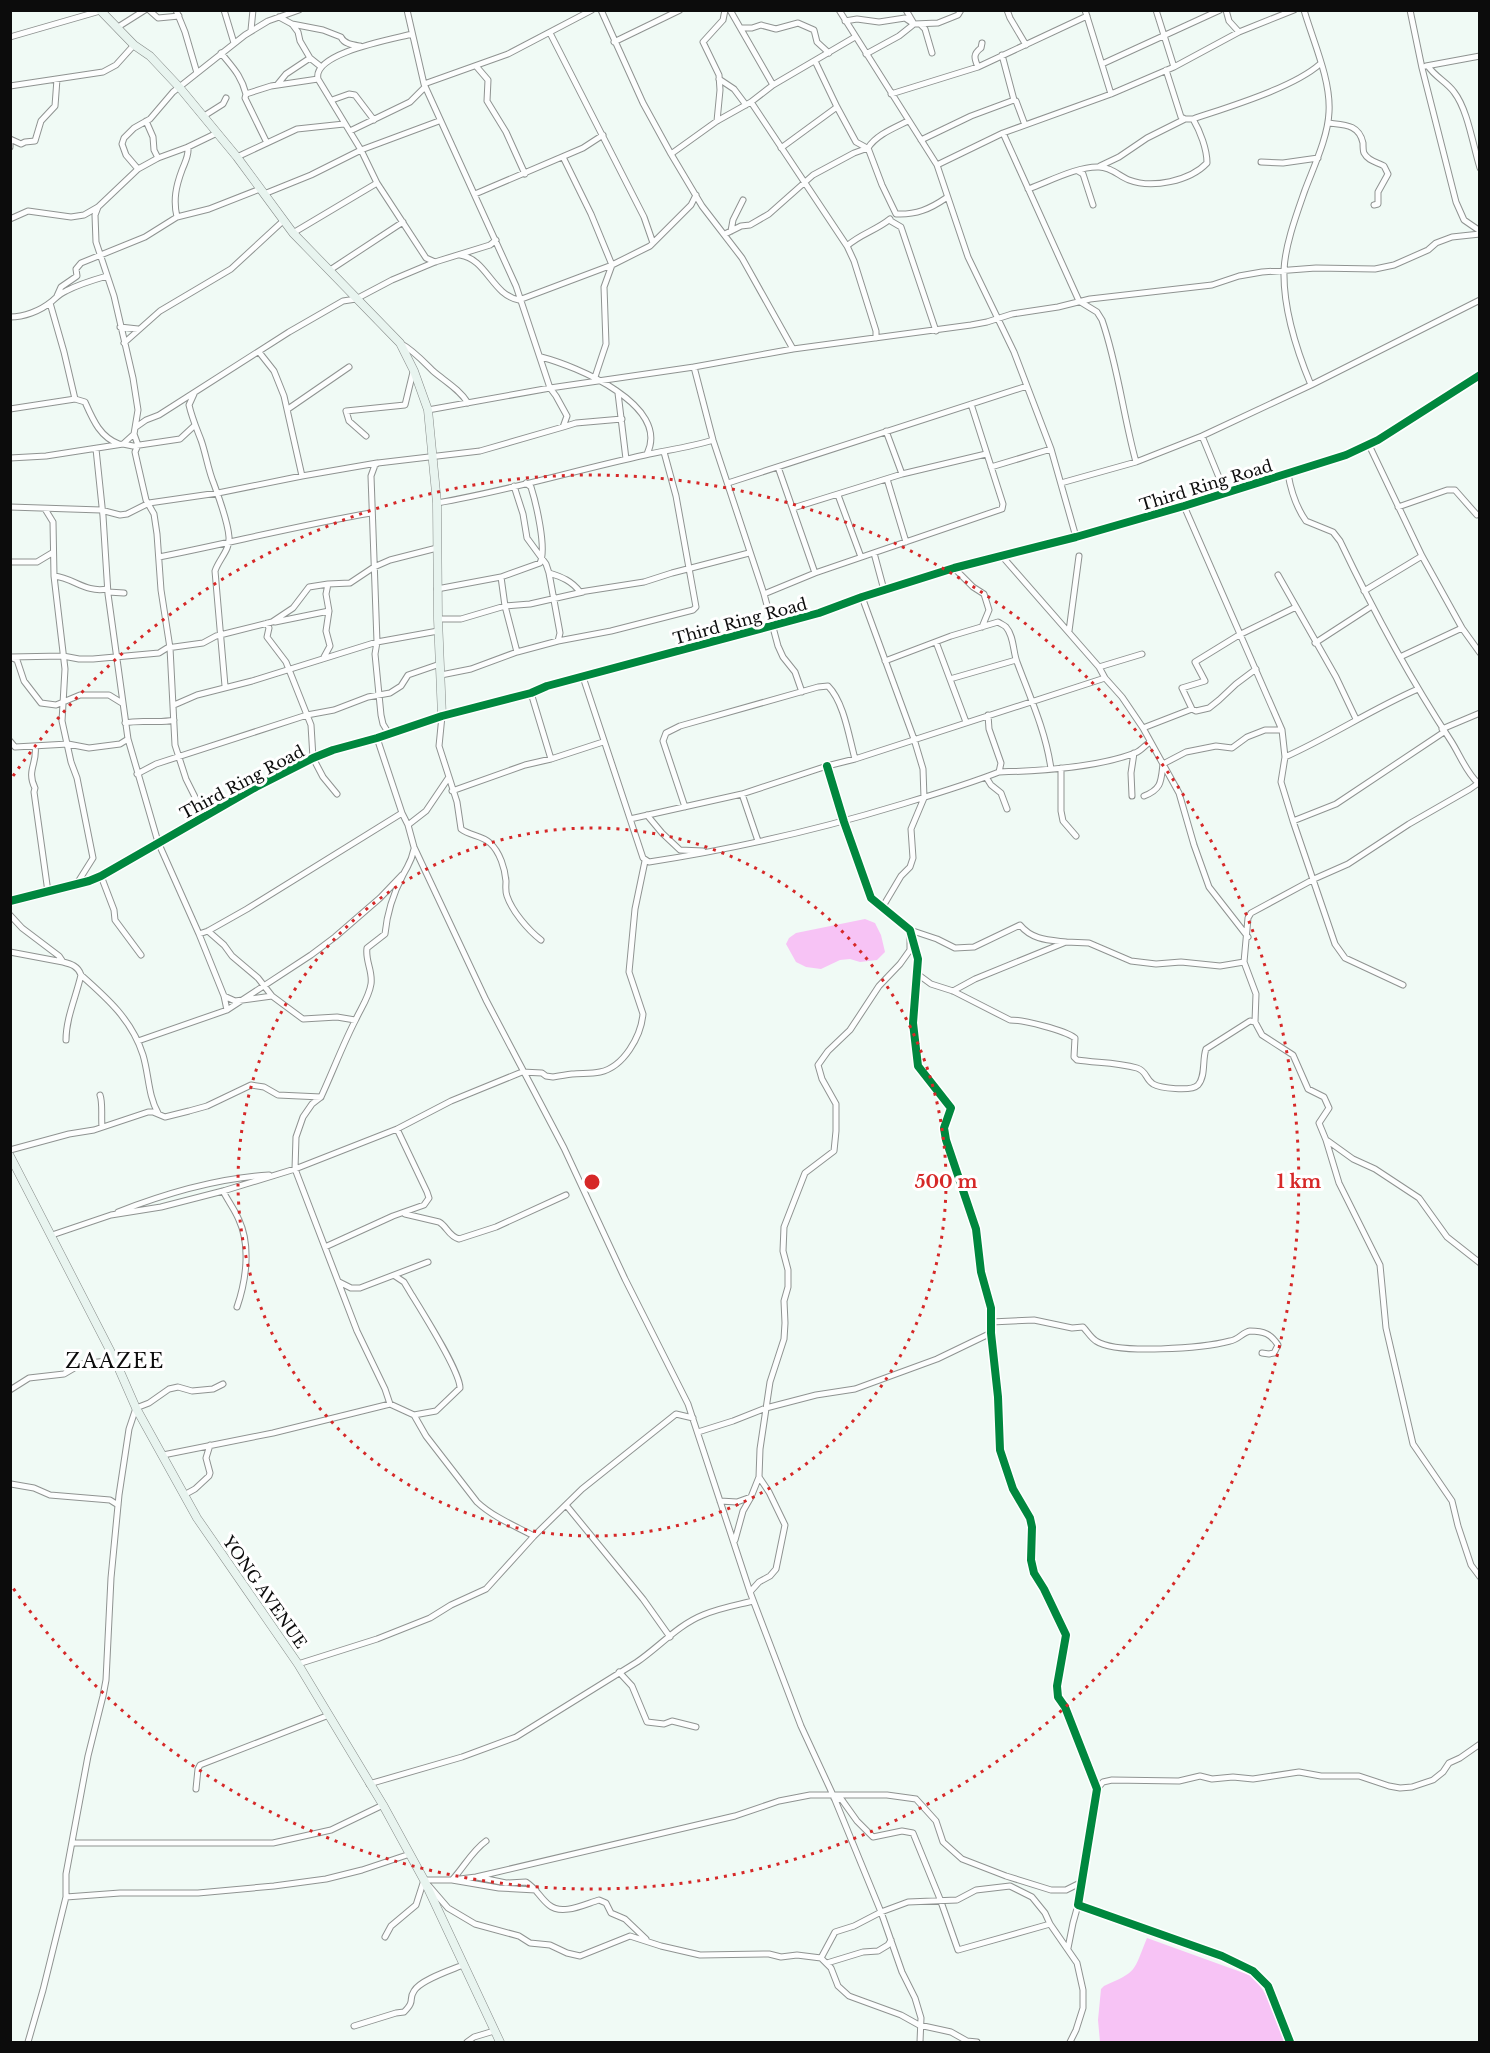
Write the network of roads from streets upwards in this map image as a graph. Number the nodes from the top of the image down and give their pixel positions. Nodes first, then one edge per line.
1 (147, 10) edge
2 (224, 10) edge
3 (253, 10) edge
4 (299, 10) edge
5 (407, 10) edge
6 (592, 10) edge
7 (601, 10) edge
8 (681, 10) edge
9 (725, 10) edge
10 (730, 10) edge
11 (839, 10) edge
12 (906, 10) edge
13 (961, 10) edge
14 (1007, 10) edge
15 (1093, 10) edge
16 (1156, 10) edge
17 (1220, 10) edge
18 (1227, 10) edge
19 (1294, 10) edge
20 (1304, 10) edge
21 (1410, 10) edge
22 (100, 11) edge
23 (1086, 13) edge
24 (1281, 13) edge
25 (178, 14) edge
26 (279, 18) junction
27 (845, 21) junction
28 (292, 24) junction
29 (917, 24) junction
30 (118, 27) junction
31 (741, 28) junction
32 (251, 30) junction
33 (1239, 32) junction
34 (550, 33) junction
35 (412, 34) junction
36 (1164, 35) junction
37 (10, 37) edge
38 (855, 37) junction
39 (614, 42) junction
40 (234, 43) junction
41 (982, 43) dead end
42 (134, 45) junction
43 (1026, 45) junction
44 (364, 46) junction
45 (830, 52) junction
46 (221, 53) junction
47 (932, 53) dead end
48 (866, 54) junction
49 (1002, 55) junction
50 (1479, 56) edge
51 (310, 58) junction
52 (815, 61) junction
53 (1102, 64) junction
54 (1320, 64) junction
55 (320, 66) junction
56 (476, 66) junction
57 (978, 67) junction
58 (1174, 67) junction
59 (1425, 67) junction
60 (1166, 70) junction
61 (197, 73) junction
62 (57, 79) junction
63 (318, 79) junction
64 (719, 79) junction
65 (277, 85) junction
66 (10, 86) edge
67 (424, 86) junction
68 (773, 86) junction
69 (180, 88) junction
70 (246, 94) junction
71 (891, 94) junction
72 (1111, 94) junction
73 (226, 98) dead end
74 (332, 100) junction
75 (1014, 100) junction
76 (748, 103) junction
77 (837, 107) junction
78 (204, 116) junction
79 (1185, 119) junction
80 (1192, 119) junction
81 (374, 120) junction
82 (146, 121) junction
83 (439, 121) junction
84 (717, 121) junction
85 (908, 121) junction
86 (1328, 123) junction
87 (344, 124) junction
88 (1025, 125) junction
89 (350, 131) junction
90 (217, 133) junction
91 (1003, 133) junction
92 (603, 135) junction
93 (10, 140) edge
94 (921, 140) junction
95 (267, 142) junction
96 (10, 147) edge
97 (188, 147) junction
98 (781, 148) junction
99 (868, 148) junction
100 (361, 150) junction
101 (671, 154) junction
102 (237, 157) junction
103 (563, 157) junction
104 (158, 158) junction
105 (1318, 158) junction
106 (1261, 162) dead end
107 (937, 165) junction
108 (1100, 167) junction
109 (1479, 168) edge
110 (138, 169) junction
111 (1078, 171) junction
112 (525, 174) junction
113 (377, 183) junction
114 (806, 183) junction
115 (1028, 189) junction
116 (262, 192) junction
117 (476, 195) junction
118 (696, 195) junction
119 (946, 198) junction
120 (743, 200) dead end
121 (1374, 205) dead end
122 (1093, 206) dead end
123 (98, 207) junction
124 (896, 214) junction
125 (177, 217) junction
126 (10, 219) edge
127 (889, 220) junction
128 (283, 221) junction
129 (403, 222) junction
130 (728, 232) junction
131 (293, 233) junction
132 (1479, 233) edge
133 (496, 240) junction
134 (653, 243) junction
135 (847, 246) junction
136 (460, 255) junction
137 (100, 256) junction
138 (435, 262) junction
139 (612, 265) junction
140 (330, 270) junction
141 (1284, 270) junction
142 (107, 276) junction
143 (57, 296) junction
144 (356, 299) junction
145 (520, 299) junction
146 (1479, 300) edge
147 (1079, 301) junction
148 (50, 303) junction
149 (10, 317) edge
150 (998, 318) junction
151 (120, 327) junction
152 (138, 329) junction
153 (936, 331) junction
154 (876, 338) junction
155 (124, 343) junction
156 (400, 343) junction
157 (794, 350) junction
158 (259, 352) junction
159 (541, 357) junction
160 (694, 367) junction
161 (349, 368) dead end
162 (414, 371) junction
163 (1479, 375) edge
164 (597, 379) junction
165 (1311, 385) junction
166 (1027, 386) junction
167 (550, 388) junction
168 (195, 393) junction
169 (618, 393) junction
170 (75, 399) junction
171 (181, 402) junction
172 (468, 404) junction
173 (971, 404) junction
174 (189, 405) junction
175 (10, 409) edge
176 (288, 409) junction
177 (428, 410) junction
178 (622, 419) junction
179 (194, 426) junction
180 (136, 427) junction
181 (563, 427) junction
182 (886, 431) junction
183 (134, 434) junction
184 (366, 436) dead end
185 (1202, 436) junction
186 (713, 440) junction
187 (121, 444) junction
188 (138, 445) junction
189 (1369, 445) junction
190 (96, 449) junction
191 (1051, 449) junction
192 (664, 452) junction
193 (647, 454) junction
194 (986, 454) junction
195 (10, 458) edge
196 (433, 458) junction
197 (626, 459) junction
198 (1136, 462) junction
199 (378, 463) junction
200 (778, 467) junction
201 (991, 467) junction
202 (902, 474) junction
203 (1288, 474) junction
204 (302, 476) junction
205 (887, 479) junction
206 (526, 483) junction
207 (728, 483) junction
208 (1061, 483) junction
209 (514, 486) junction
210 (1225, 492) junction
211 (218, 494) junction
212 (838, 495) junction
213 (438, 503) junction
214 (149, 504) junction
215 (11, 506) edge
216 (1184, 506) junction
217 (1398, 507) junction
218 (793, 508) junction
219 (45, 509) junction
220 (63, 510) junction
221 (101, 510) junction
222 (371, 513) junction
223 (1479, 514) edge
224 (53, 522) junction
225 (1076, 537) junction
226 (906, 542) junction
227 (228, 544) junction
228 (437, 548) junction
229 (52, 553) junction
230 (874, 553) junction
231 (749, 554) junction
232 (1001, 555) junction
233 (1078, 556) dead end
234 (1422, 556) junction
235 (159, 557) junction
236 (861, 557) junction
237 (542, 559) junction
238 (10, 562) edge
239 (374, 567) junction
240 (689, 568) junction
241 (954, 568) junction
242 (549, 573) junction
243 (815, 573) junction
244 (1278, 575) dead end
245 (54, 576) junction
246 (501, 577) junction
247 (328, 584) junction
248 (437, 589) junction
249 (107, 590) junction
250 (884, 590) junction
251 (1364, 591) junction
252 (585, 592) junction
253 (124, 593) dead end
254 (764, 594) junction
255 (862, 597) junction
256 (554, 598) junction
257 (505, 606) junction
258 (1372, 606) junction
259 (1296, 607) junction
260 (329, 611) junction
261 (438, 619) junction
262 (269, 623) junction
263 (773, 627) junction
264 (982, 627) junction
265 (1462, 628) junction
266 (438, 631) junction
267 (1069, 631) junction
268 (560, 633) junction
269 (1239, 635) junction
270 (222, 636) junction
271 (568, 639) junction
272 (558, 640) junction
273 (377, 642) junction
274 (936, 642) junction
275 (1315, 643) junction
276 (170, 648) junction
277 (517, 652) junction
278 (1479, 653) edge
279 (1142, 654) dead end
280 (63, 656) junction
281 (10, 657) edge
282 (324, 657) junction
283 (1400, 657) junction
284 (116, 658) junction
285 (1016, 660) junction
286 (885, 661) junction
287 (440, 664) junction
288 (1099, 667) junction
289 (1256, 669) junction
290 (289, 670) junction
291 (441, 675) junction
292 (582, 677) junction
293 (1106, 678) junction
294 (950, 679) junction
295 (225, 686) junction
296 (1418, 689) junction
297 (802, 692) junction
298 (531, 693) junction
299 (379, 696) junction
300 (1032, 701) junction
301 (64, 702) junction
302 (122, 703) junction
303 (174, 705) junction
304 (1192, 709) junction
305 (1479, 713) edge
306 (988, 714) junction
307 (308, 715) junction
308 (442, 716) junction
309 (1356, 719) junction
310 (174, 720) junction
311 (966, 722) junction
312 (125, 723) junction
313 (1143, 728) junction
314 (1282, 730) junction
315 (1443, 730) junction
316 (389, 734) junction
317 (377, 738) junction
318 (914, 739) junction
319 (128, 740) junction
320 (10, 741) edge
321 (603, 742) junction
322 (1150, 742) junction
323 (68, 744) junction
324 (35, 746) junction
325 (1134, 753) junction
326 (1285, 757) junction
327 (180, 758) junction
328 (313, 758) junction
329 (551, 759) junction
330 (855, 759) junction
331 (1163, 764) junction
332 (827, 766) junction
333 (1061, 768) junction
334 (1051, 769) junction
335 (999, 772) junction
336 (137, 774) junction
337 (449, 777) junction
338 (986, 777) junction
339 (1479, 783) edge
340 (452, 791) junction
341 (337, 794) dead end
342 (742, 794) junction
343 (1132, 796) dead end
344 (1144, 796) dead end
345 (924, 798) junction
346 (685, 807) junction
347 (1007, 809) dead end
348 (402, 813) junction
349 (647, 815) junction
350 (205, 818) junction
351 (630, 819) junction
352 (1293, 821) junction
353 (844, 822) junction
354 (408, 825) junction
355 (1076, 836) dead end
356 (758, 841) junction
357 (158, 842) junction
358 (414, 847) junction
359 (714, 852) junction
360 (645, 861) junction
361 (404, 873) junction
362 (101, 876) junction
363 (1314, 879) junction
364 (75, 885) junction
365 (48, 892) junction
366 (10, 901) edge
367 (882, 908) junction
368 (10, 915) edge
369 (910, 930) junction
370 (208, 931) junction
371 (199, 934) junction
372 (1248, 937) junction
373 (541, 940) dead end
374 (1066, 942) junction
375 (10, 952) edge
376 (141, 955) dead end
377 (63, 962) junction
378 (1244, 962) junction
379 (916, 973) junction
380 (81, 975) junction
381 (265, 985) junction
382 (1403, 985) dead end
383 (953, 991) junction
384 (224, 996) junction
385 (272, 996) junction
386 (239, 1000) junction
387 (226, 1010) junction
388 (355, 1020) junction
389 (1255, 1022) junction
390 (66, 1040) dead end
391 (138, 1041) junction
392 (522, 1072) junction
393 (100, 1095) dead end
394 (321, 1097) junction
395 (159, 1114) junction
396 (102, 1127) junction
397 (397, 1129) junction
398 (1326, 1140) junction
399 (10, 1150) edge
400 (10, 1156) edge
401 (295, 1169) junction
402 (19, 1174) junction
403 (277, 1175) junction
404 (10, 1178) edge
405 (223, 1191) junction
406 (566, 1195) dead end
407 (403, 1214) junction
408 (111, 1215) junction
409 (52, 1235) junction
410 (325, 1247) junction
411 (428, 1262) dead end
412 (1479, 1263) edge
413 (395, 1276) junction
414 (337, 1281) junction
415 (237, 1306) dead end
416 (992, 1322) junction
417 (991, 1333) junction
418 (1262, 1353) dead end
419 (115, 1360) junction
420 (223, 1384) dead end
421 (10, 1390) edge
422 (390, 1404) junction
423 (136, 1408) junction
424 (766, 1408) junction
425 (414, 1415) junction
426 (693, 1418) junction
427 (698, 1432) junction
428 (210, 1446) junction
429 (163, 1455) junction
430 (759, 1477) junction
431 (11, 1484) edge
432 (120, 1491) junction
433 (184, 1495) junction
434 (751, 1497) junction
435 (110, 1500) junction
436 (720, 1501) junction
437 (118, 1505) junction
438 (566, 1505) junction
439 (534, 1536) junction
440 (734, 1542) junction
441 (1479, 1577) edge
442 (750, 1592) junction
443 (753, 1601) junction
444 (670, 1637) junction
445 (298, 1664) junction
446 (619, 1672) junction
447 (328, 1715) junction
448 (696, 1727) dead end
449 (1479, 1744) edge
450 (369, 1784) junction
451 (196, 1789) dead end
452 (1097, 1789) junction
453 (834, 1796) junction
454 (383, 1805) junction
455 (486, 1841) dead end
456 (72, 1843) junction
457 (410, 1854) junction
458 (476, 1877) junction
459 (424, 1880) junction
460 (452, 1880) junction
461 (1082, 1882) junction
462 (536, 1890) junction
463 (66, 1897) junction
464 (940, 1899) junction
465 (1078, 1905) junction
466 (881, 1912) junction
467 (1050, 1923) junction
468 (385, 1937) dead end
469 (891, 1940) junction
470 (650, 1942) junction
471 (1068, 1948) junction
472 (821, 1958) junction
473 (827, 1963) junction
474 (463, 1965) junction
475 (919, 2025) junction
476 (354, 2026) dead end
477 (494, 2031) junction
478 (28, 2043) edge
479 (467, 2043) edge
480 (500, 2043) edge
481 (920, 2043) edge
482 (977, 2043) edge
483 (1070, 2043) edge
484 (1290, 2043) edge

1 - 25 street
1 - 30 street
2 - 40 street
3 - 32 street
4 - 26 street
5 - 35 street
6 - 34 street
7 - 39 street
8 - 39 street
9 - 64 street
10 - 31 street
11 - 27 street
12 - 29 street
13 - 29 street
14 - 43 street
15 - 23 street
16 - 36 street
17 - 36 street
18 - 33 street
19 - 24 street
20 - 54 street
21 - 59 street
22 - 30 street
22 - 37 street
23 - 43 street
23 - 53 street
24 - 33 street
25 - 61 street
26 - 28 street
26 - 32 street
27 - 29 street
27 - 38 street
28 - 44 street
28 - 51 street
29 - 47 street
29 - 48 street
30 - 42 street
31 - 45 street
31 - 68 street
32 - 40 street
33 - 58 street
34 - 56 street
34 - 92 street
35 - 44 street
35 - 67 street
36 - 53 street
36 - 58 street
38 - 45 street
38 - 48 street
39 - 101 street
40 - 46 street
41 - 57 street
42 - 62 street
42 - 69 street
43 - 49 street
44 - 55 street
45 - 52 street
46 - 61 street
46 - 70 street
48 - 71 street
49 - 57 street
49 - 75 street
50 - 59 street
51 - 55 street
51 - 65 street
52 - 68 street
52 - 77 street
53 - 72 street
54 - 80 street
54 - 86 street
55 - 63 street
56 - 67 street
56 - 112 street
57 - 71 street
58 - 60 street
59 - 109 street
59 - 132 street
60 - 72 street
60 - 79 street
61 - 69 street
62 - 66 street
62 - 93 street
63 - 65 street
63 - 74 street
64 - 76 street
64 - 84 street
65 - 70 street
67 - 81 street
67 - 83 street
68 - 76 street
69 - 78 street
69 - 82 street
70 - 95 street
71 - 85 street
72 - 88 street
73 - 78 street
74 - 81 street
74 - 87 street
75 - 88 street
75 - 94 street
76 - 84 street
76 - 98 street
77 - 98 street
77 - 99 street
78 - 90 street
79 - 80 street
79 - 108 street
80 - 108 street
81 - 89 street
82 - 104 street
82 - 110 street
83 - 100 street
83 - 117 street
84 - 101 street
85 - 94 street
85 - 99 street
86 - 105 street
86 - 121 street
87 - 89 street
87 - 95 street
88 - 91 street
89 - 100 street
90 - 97 street
90 - 102 street
91 - 107 street
91 - 115 street
92 - 103 street
92 - 134 street
93 - 96 street
94 - 107 street
95 - 102 street
97 - 104 street
97 - 125 street
98 - 114 street
99 - 114 street
99 - 124 street
100 - 113 street
100 - 116 street
101 - 118 street
102 - 116 street
103 - 112 street
103 - 139 street
104 - 110 street
105 - 106 street
105 - 141 street
107 - 119 street
108 - 111 street
110 - 123 street
111 - 115 street
111 - 122 street
112 - 117 street
113 - 129 street
113 - 131 street
114 - 130 street
114 - 135 street
115 - 147 street
116 - 125 street
116 - 128 street
117 - 133 street
118 - 130 street
118 - 134 street
119 - 124 street
119 - 150 street
120 - 130 street
123 - 126 street
123 - 137 street
124 - 127 street
125 - 137 street
127 - 135 street
127 - 153 street
128 - 131 street
128 - 152 street
129 - 138 street
129 - 140 street
130 - 157 street
131 - 140 street
132 - 141 street
133 - 136 street
133 - 145 street
134 - 139 street
135 - 154 street
136 - 138 street
136 - 145 street
137 - 142 street
137 - 143 street
138 - 144 street
139 - 145 street
139 - 164 street
140 - 144 street
141 - 147 street
141 - 165 street
142 - 143 street
142 - 151 street
143 - 148 street
144 - 156 street
144 - 158 street
145 - 159 street
146 - 165 street
147 - 150 street
147 - 198 street
148 - 149 street
148 - 170 street
150 - 153 street
150 - 166 street
151 - 152 street
151 - 155 street
152 - 155 street
153 - 154 street
154 - 157 street
155 - 180 street
156 - 162 street
156 - 172 street
157 - 160 street
158 - 168 street
158 - 176 street
159 - 164 street
159 - 167 street
160 - 164 street
160 - 186 street
161 - 176 street
162 - 177 street
162 - 184 street
163 - 189 street, Third Ring Road
164 - 167 street
164 - 169 street
165 - 185 street
166 - 173 street
166 - 191 street
167 - 172 street
167 - 181 street
168 - 171 street
168 - 174 street
169 - 178 street
169 - 193 street
170 - 175 street
170 - 187 street
171 - 174 street
171 - 180 street
172 - 177 street
173 - 182 street
173 - 194 street
174 - 179 street
176 - 204 street
177 - 196 street
178 - 181 street
178 - 197 street
179 - 188 street
179 - 211 street
180 - 183 street
181 - 196 street
182 - 200 street
182 - 202 street
183 - 187 street
183 - 188 street
185 - 198 street
185 - 210 street
186 - 192 street
186 - 207 street
187 - 188 street
187 - 190 street
188 - 214 street
189 - 203 street, Third Ring Road
189 - 217 street
190 - 195 street
190 - 221 street
191 - 201 street
191 - 208 street
192 - 193 street
192 - 240 street
193 - 197 street
194 - 201 street
194 - 202 street
196 - 199 street
196 - 213 street
197 - 206 street
198 - 208 street
199 - 204 street
199 - 222 street
200 - 207 street
200 - 218 street
201 - 226 street
202 - 205 street
203 - 210 street, Third Ring Road
203 - 251 street
204 - 211 street
205 - 212 street
205 - 226 street
206 - 209 street
206 - 237 street
207 - 231 street
208 - 225 street
209 - 213 street
209 - 237 street
210 - 216 street, Third Ring Road
211 - 214 street
211 - 227 street
212 - 218 street
212 - 236 street
213 - 228 street
214 - 221 street
214 - 235 street
215 - 219 street
216 - 225 street, Third Ring Road
216 - 269 street
217 - 223 street
217 - 234 street
218 - 243 street
219 - 220 street
219 - 224 street
220 - 221 street
220 - 224 street
221 - 249 street
222 - 227 street
222 - 239 street
224 - 229 street
225 - 232 street, Third Ring Road
226 - 230 street
227 - 235 street
227 - 270 street
228 - 239 street
228 - 248 street
229 - 238 street
229 - 245 street
230 - 236 street
230 - 250 street
231 - 240 street
231 - 254 street
232 - 241 street, Third Ring Road
232 - 267 street
233 - 267 street
234 - 251 street
234 - 265 street
235 - 276 street
236 - 243 street
237 - 242 street
237 - 246 street
239 - 247 street
239 - 273 street
240 - 252 street
240 - 271 street
241 - 250 street, Third Ring Road
241 - 264 street
242 - 252 street
242 - 256 street
243 - 254 street
244 - 259 street
245 - 249 street
245 - 280 street
246 - 248 street
246 - 257 street
247 - 260 street
247 - 262 street
248 - 261 street
249 - 253 street
249 - 284 street
250 - 255 street, Third Ring Road
251 - 258 street
252 - 256 street
254 - 263 street
255 - 263 street, Third Ring Road
255 - 286 street
256 - 257 street
256 - 268 street
257 - 261 street
257 - 277 street
258 - 275 street
258 - 283 street
259 - 269 street
259 - 275 street
260 - 262 street
260 - 282 street
261 - 266 street
262 - 270 street
262 - 290 street
263 - 292 street, Third Ring Road
263 - 297 street
264 - 274 street
264 - 285 street
265 - 278 street
265 - 283 street
266 - 273 street
266 - 287 street
267 - 288 street
268 - 271 street
268 - 272 street
269 - 289 street
269 - 304 street
270 - 276 street
270 - 295 street
271 - 272 street
272 - 277 street
273 - 282 street
273 - 299 street
274 - 286 street
274 - 294 street
275 - 309 street
276 - 284 street
276 - 303 street
277 - 291 street
279 - 288 street
280 - 281 street
280 - 284 street
280 - 301 street
281 - 301 street
282 - 290 street
283 - 296 street
284 - 302 street
285 - 294 street
285 - 300 street
286 - 318 street
287 - 291 street
287 - 299 street
288 - 293 street
289 - 304 street
289 - 314 street
290 - 295 street
290 - 307 street
291 - 308 street
292 - 298 street, Third Ring Road
292 - 321 street
293 - 300 street
293 - 313 street
294 - 311 street
295 - 303 street
296 - 309 street
296 - 315 street
297 - 330 street
297 - 346 street
298 - 308 street, Third Ring Road
298 - 329 street
299 - 307 street
299 - 316 street
300 - 306 street
300 - 334 street
301 - 302 street
301 - 323 street
302 - 312 street
303 - 310 street
304 - 313 street
305 - 315 street
306 - 311 street
306 - 335 street
307 - 327 street
307 - 328 street
308 - 316 street, Third Ring Road
308 - 337 street
309 - 326 street
310 - 312 street
310 - 327 street
311 - 318 street
312 - 319 street
313 - 322 street
314 - 326 street
314 - 331 street
315 - 339 street
315 - 352 street
316 - 317 street, Third Ring Road
317 - 328 street, Third Ring Road
317 - 348 street
318 - 330 street
318 - 345 street
319 - 323 street
319 - 336 street
320 - 324 street
321 - 329 street
321 - 351 street
322 - 325 street
322 - 331 street
323 - 324 street
323 - 364 street
324 - 365 street
325 - 333 street
325 - 343 street
326 - 352 street
327 - 336 street
327 - 350 street
328 - 341 street
328 - 350 street, Third Ring Road
329 - 340 street
330 - 332 street
331 - 344 street
331 - 372 street
332 - 342 street
332 - 353 street
333 - 334 street
333 - 355 street
334 - 335 street
335 - 338 street
336 - 357 street
337 - 340 street
337 - 354 street
338 - 345 street
338 - 347 street
339 - 363 street
340 - 373 street
342 - 346 street
342 - 356 street
345 - 353 street
345 - 367 street
346 - 349 street
348 - 354 street
348 - 370 street
349 - 351 street
349 - 359 street
350 - 357 street, Third Ring Road
351 - 360 street
352 - 363 street
353 - 356 street
353 - 367 street
354 - 358 street
356 - 359 street
357 - 362 street, Third Ring Road
357 - 371 street
358 - 361 street
358 - 392 street
359 - 360 street
360 - 392 street
361 - 381 street
361 - 388 street
362 - 364 street, Third Ring Road
362 - 376 street
363 - 372 street
363 - 382 street
364 - 365 street, Third Ring Road
365 - 366 street, Third Ring Road
367 - 369 street
368 - 377 street
369 - 374 street
369 - 379 street
369 - 424 street
370 - 371 street
370 - 381 street
371 - 384 street
372 - 378 street
374 - 378 street
374 - 383 street
375 - 377 street
377 - 380 street
378 - 389 street
379 - 383 street
379 - 416 street
380 - 390 street
380 - 391 street
381 - 385 street
381 - 386 street
383 - 389 street
384 - 386 street
384 - 387 street
385 - 386 street
385 - 388 street
386 - 387 street
387 - 391 street
388 - 394 street
389 - 398 street
391 - 395 street
392 - 397 street
392 - 426 street
393 - 396 street
394 - 395 street
394 - 401 street
395 - 396 street
396 - 399 street
397 - 401 street
397 - 407 street
398 - 412 street
398 - 441 street
400 - 402 street, YONG AVENUE
401 - 403 street
401 - 410 street
402 - 404 street
402 - 409 street, YONG AVENUE
403 - 405 street
403 - 408 street
405 - 408 street
405 - 415 street
406 - 407 street
407 - 410 street
408 - 409 street
409 - 419 street, YONG AVENUE
410 - 414 street
411 - 413 street
413 - 414 street
413 - 425 street
414 - 422 street
416 - 417 street
416 - 418 street
417 - 424 street
417 - 452 street
419 - 421 street
419 - 423 street, YONG AVENUE
420 - 423 street
422 - 425 street
422 - 428 street
423 - 429 street, YONG AVENUE
423 - 432 street
424 - 427 street
424 - 430 street
425 - 439 street
426 - 427 street
426 - 438 street
427 - 436 street
428 - 429 street
428 - 433 street
429 - 433 street, YONG AVENUE
430 - 434 street
430 - 442 street
431 - 435 street
432 - 435 street
432 - 437 street
433 - 445 street, YONG AVENUE
434 - 436 street
434 - 440 street
435 - 437 street
436 - 440 street
437 - 456 street
438 - 439 street
438 - 444 street
439 - 445 street
440 - 442 street
442 - 443 street
443 - 444 street
443 - 453 street
444 - 446 street
445 - 447 street, YONG AVENUE
446 - 448 street
446 - 450 street
447 - 450 street, YONG AVENUE
447 - 451 street
449 - 452 street
450 - 454 street, YONG AVENUE
452 - 461 street
453 - 458 street
453 - 461 street
453 - 464 street
453 - 466 street
454 - 456 street
454 - 457 street, YONG AVENUE
455 - 460 street
456 - 463 street
457 - 459 street, YONG AVENUE
457 - 463 street
458 - 460 street
458 - 462 street
459 - 460 street
459 - 468 street
459 - 470 street
459 - 474 street, YONG AVENUE
460 - 462 street
461 - 465 street
462 - 470 street
463 - 478 street
464 - 466 street
464 - 467 street
464 - 467 street
465 - 471 street
465 - 484 street
466 - 469 street
466 - 472 street
467 - 471 street
469 - 473 street
469 - 475 street
470 - 472 street
471 - 483 street
472 - 473 street
473 - 475 street
474 - 476 street
474 - 477 street, YONG AVENUE
475 - 481 street
475 - 482 street
477 - 479 street
477 - 480 street, YONG AVENUE

